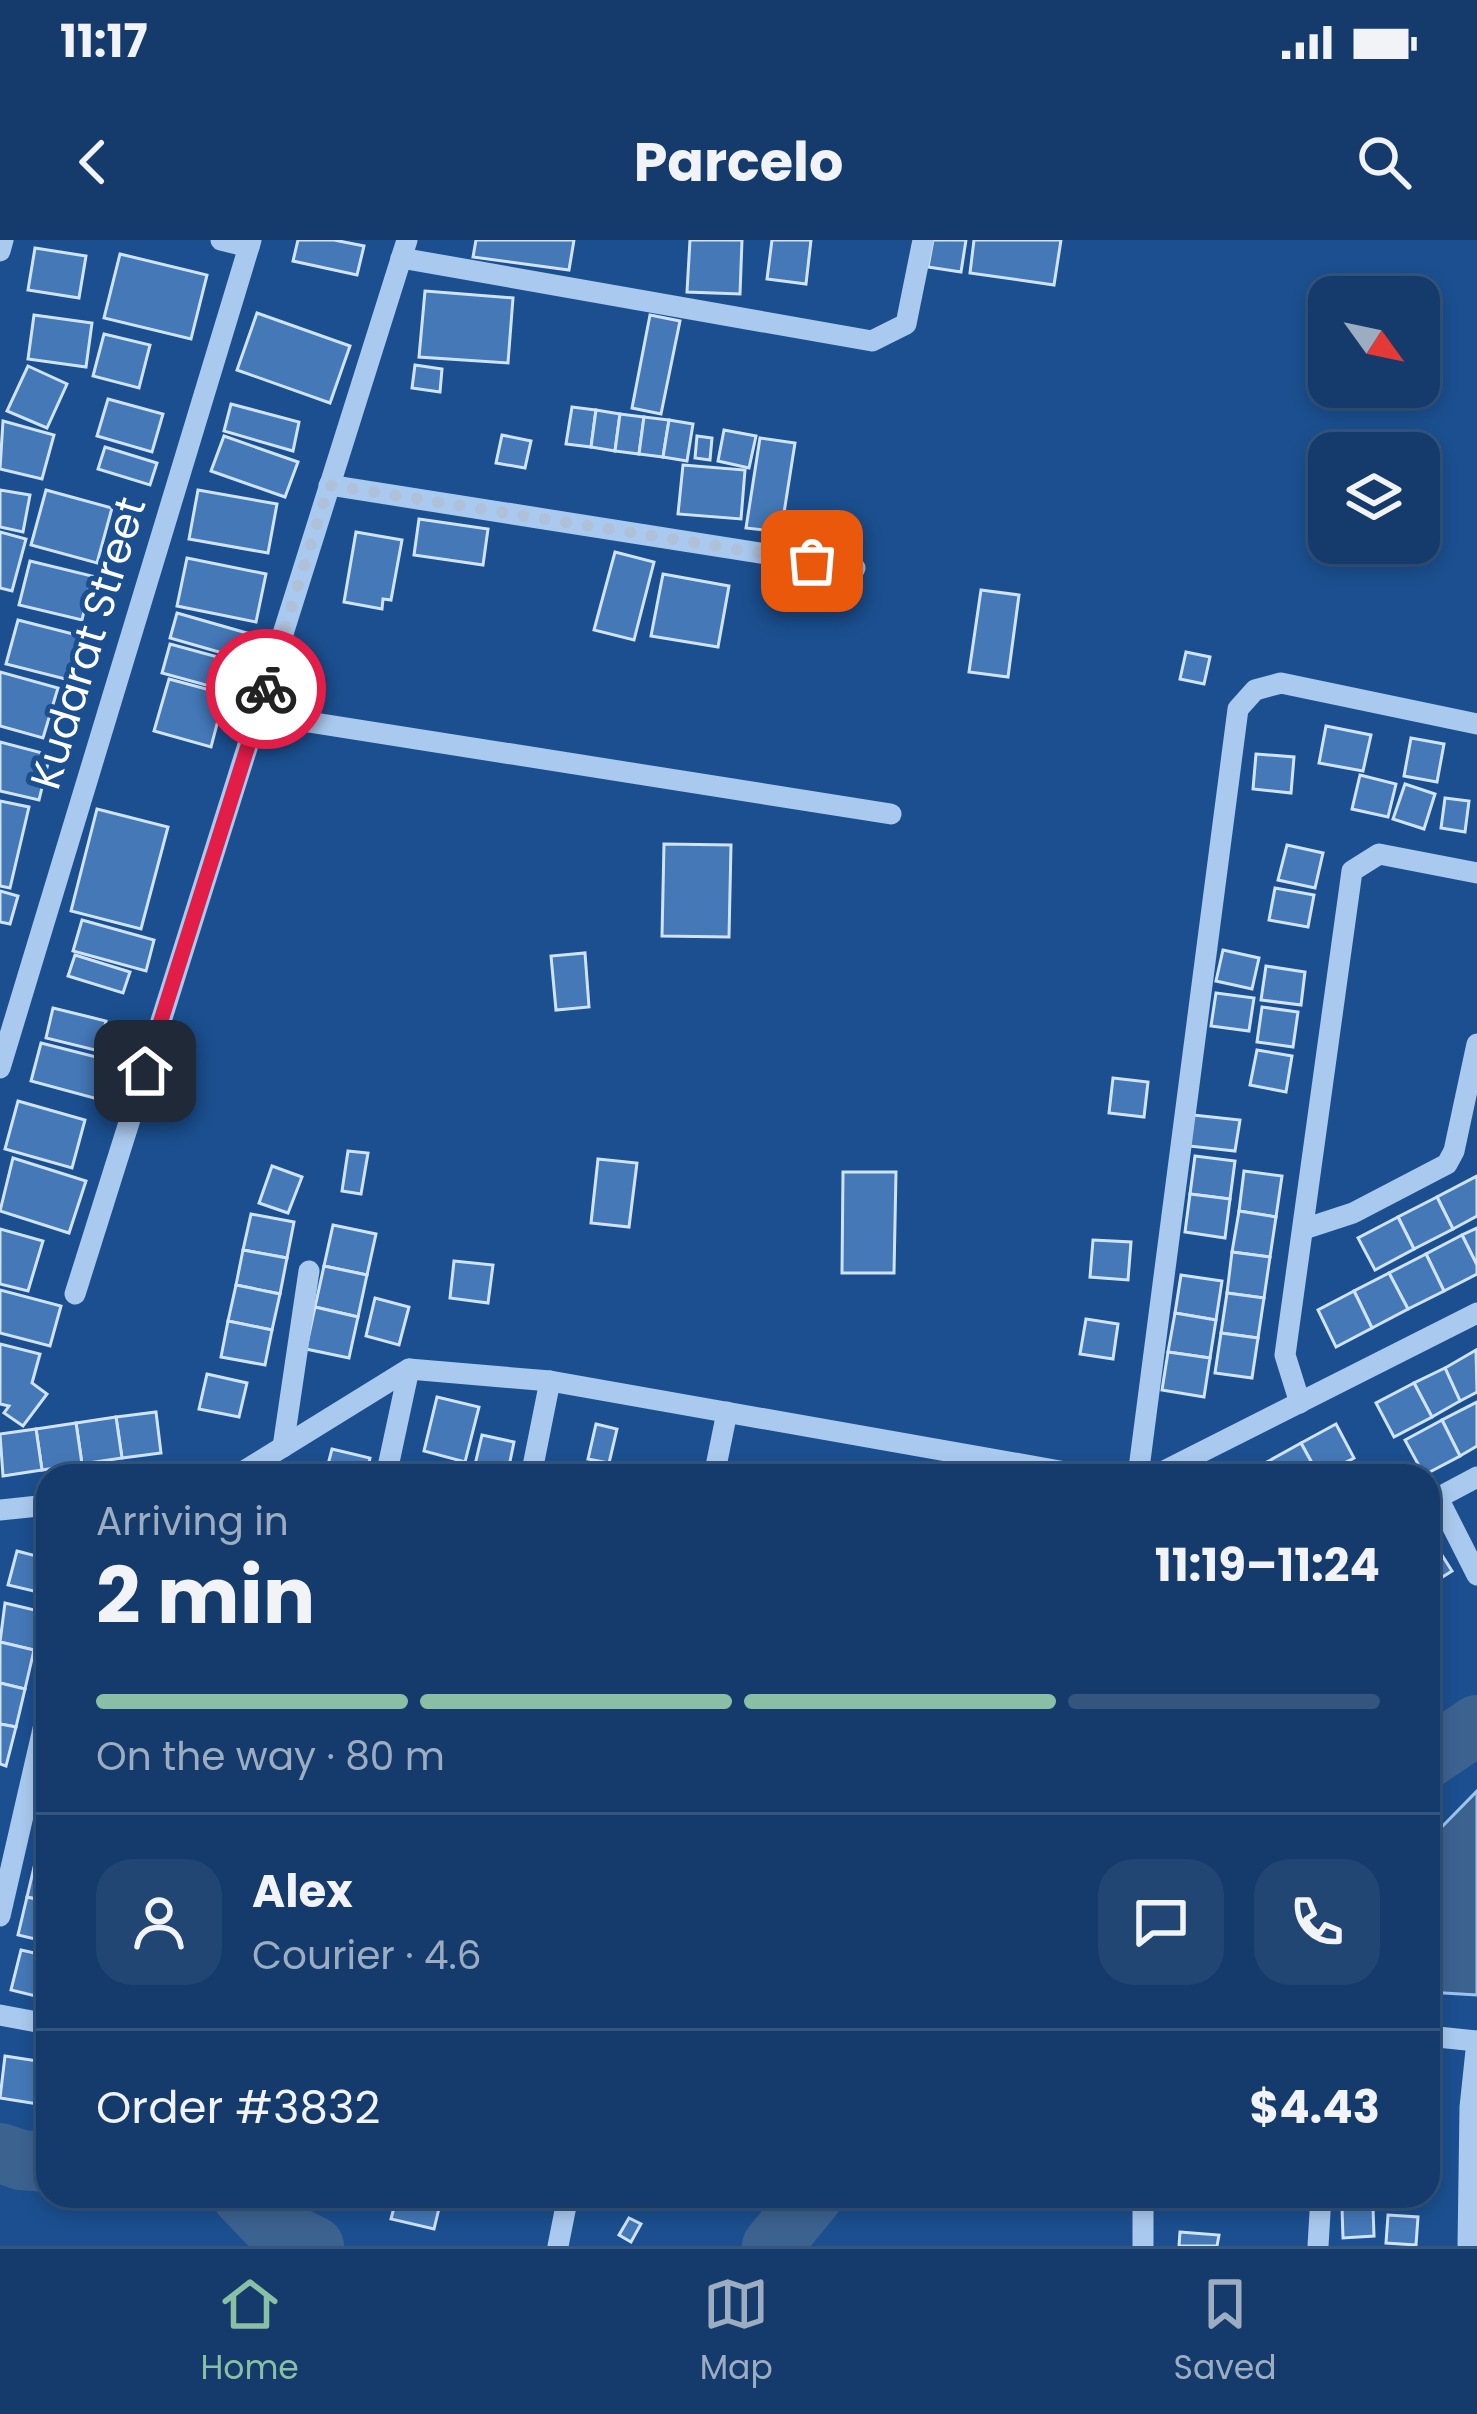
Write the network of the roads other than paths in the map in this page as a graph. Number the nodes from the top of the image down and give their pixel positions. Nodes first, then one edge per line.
1 (4, 240) edge
2 (221, 240) edge
3 (923, 240) edge
4 (250, 243) edge
5 (404, 249) edge
6 (0, 251) edge
7 (329, 485) junction
8 (855, 568) dead end
9 (258, 714) junction
10 (1477, 724) edge
11 (891, 814) dead end
12 (1477, 873) edge
13 (1477, 1044) edge
14 (0, 1068) edge
15 (1304, 1229) junction
16 (308, 1271) dead end
17 (75, 1294) dead end
18 (1477, 1313) edge
19 (409, 1369) junction
20 (550, 1381) junction
21 (1300, 1402) junction
22 (727, 1412) junction
23 (283, 1447) junction
24 (257, 1464) edge
25 (389, 1464) edge
26 (533, 1464) edge
27 (716, 1464) edge
28 (954, 1464) edge
29 (1140, 1464) edge
30 (1178, 1464) edge
31 (1477, 1477) edge
32 (1440, 1497) edge
33 (36, 1506) edge
34 (0, 1510) edge
35 (1440, 1513) edge
36 (1477, 1575) edge
37 (36, 1759) edge
38 (0, 1916) edge
39 (0, 2015) edge
40 (36, 2022) edge
41 (1440, 2038) edge
42 (1476, 2042) edge
43 (566, 2208) edge
44 (1143, 2208) edge
45 (1320, 2208) edge
46 (558, 2246) edge
47 (1144, 2246) edge
48 (1318, 2246) edge
49 (1468, 2246) edge

1 - 6 street
2 - 4 street
3 - 5 street
4 - 14 street, Kudarat Street
5 - 7 street
7 - 8 street
7 - 9 street
9 - 11 street
9 - 17 street
10 - 29 street
12 - 15 street
13 - 15 street
15 - 21 street
16 - 23 street
18 - 21 street
19 - 20 street
19 - 23 street
19 - 25 street
20 - 22 street
20 - 26 street
21 - 30 street
22 - 27 street
22 - 28 street
23 - 24 street
31 - 32 street
33 - 34 street
35 - 36 street
37 - 38 street
39 - 40 street
41 - 42 street
42 - 49 street
43 - 46 street
44 - 47 street
45 - 48 street

